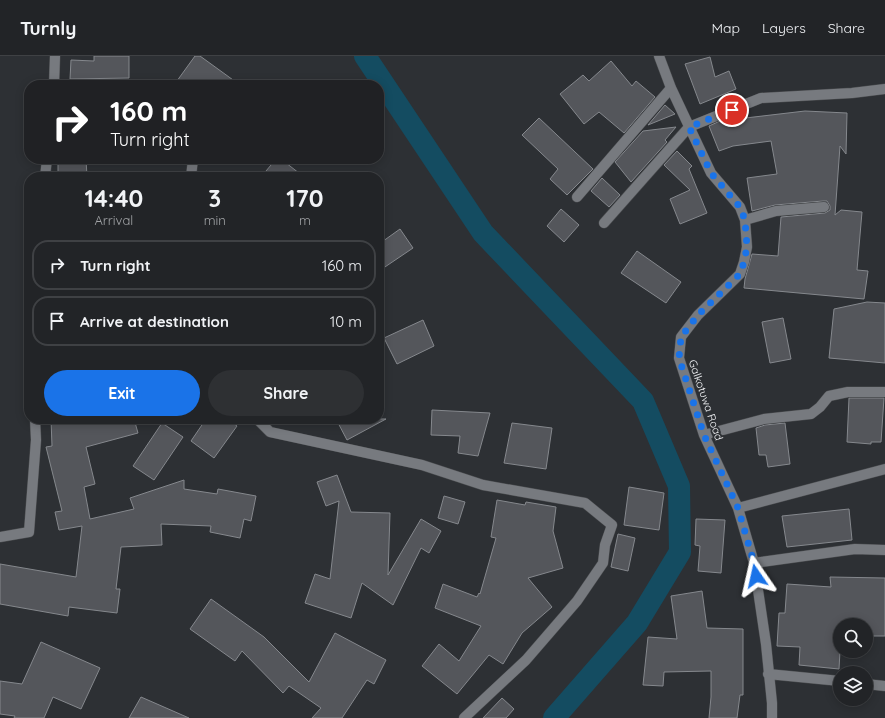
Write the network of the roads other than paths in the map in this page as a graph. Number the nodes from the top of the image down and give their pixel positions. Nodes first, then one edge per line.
1 (55, 56) edge
2 (659, 56) edge
3 (54, 80) edge
4 (671, 88) junction
5 (885, 89) edge
6 (689, 127) junction
7 (577, 197) dead end
8 (824, 207) dead end
9 (745, 220) junction
10 (604, 223) dead end
11 (885, 392) edge
12 (35, 424) edge
13 (262, 424) edge
14 (704, 435) junction
15 (885, 469) edge
16 (738, 508) junction
17 (0, 537) edge
18 (885, 550) edge
19 (754, 563) junction
20 (768, 674) junction
21 (833, 680) edge
22 (873, 685) edge
23 (885, 686) edge
24 (464, 718) edge
25 (772, 718) edge

1 - 3 street
2 - 4 street, Galkotuwa Road
4 - 6 street, Galkotuwa Road
4 - 7 street
5 - 6 street
6 - 9 street, Galkotuwa Road
6 - 10 street
8 - 9 street
9 - 14 street, Galkotuwa Road
11 - 14 street
12 - 17 street
13 - 24 street
14 - 16 street, Galkotuwa Road
15 - 16 street
16 - 19 street, Galkotuwa Road
18 - 19 street
19 - 20 street, Galkotuwa Road
20 - 21 street
20 - 25 street, Galkotuwa Road
22 - 23 street

